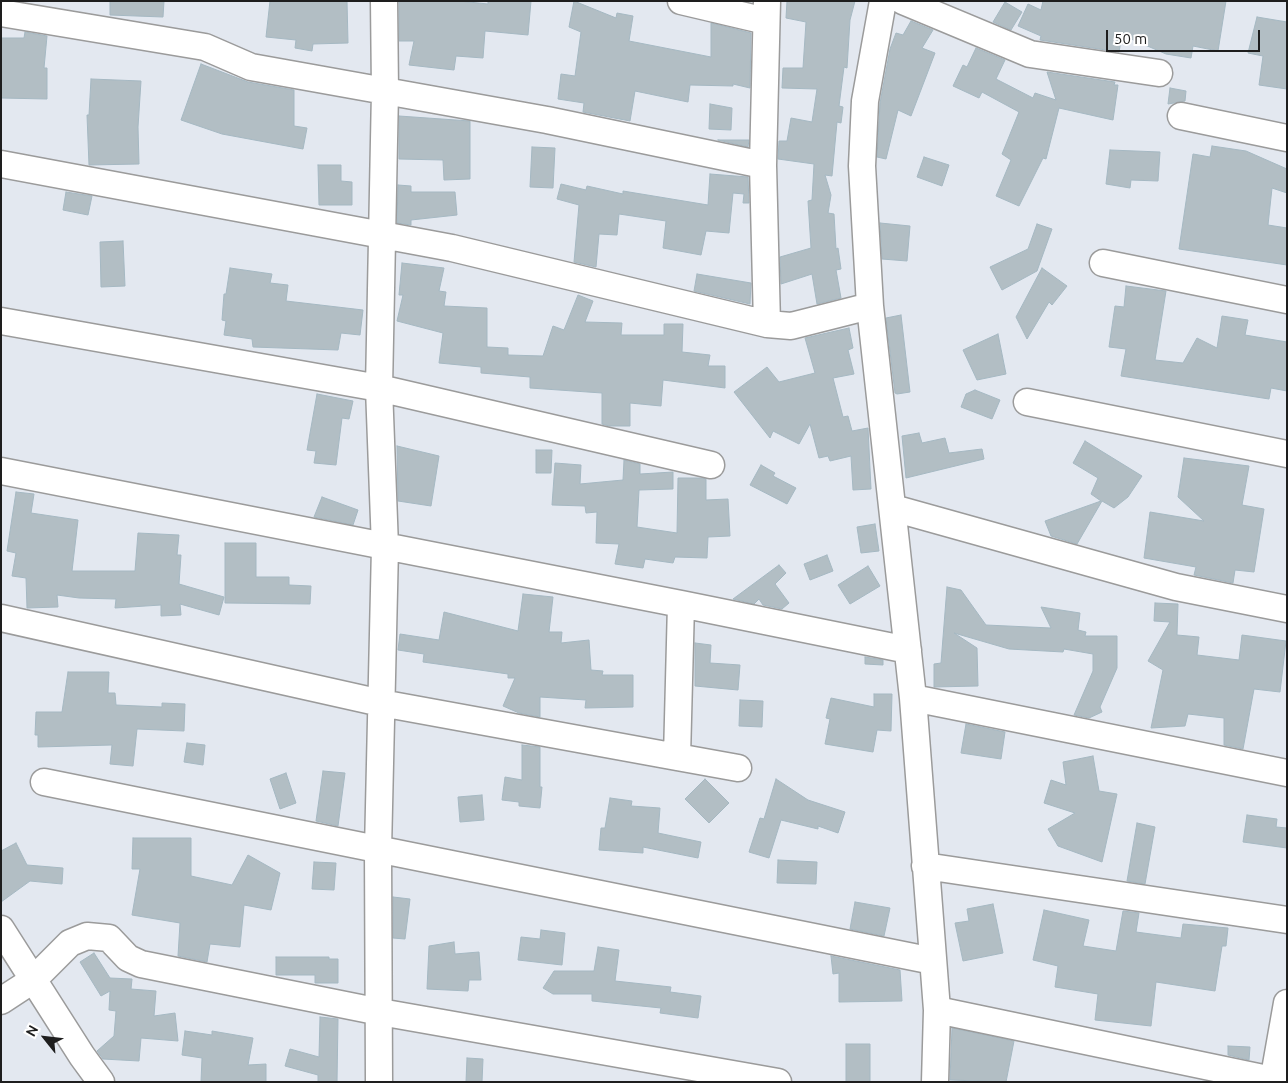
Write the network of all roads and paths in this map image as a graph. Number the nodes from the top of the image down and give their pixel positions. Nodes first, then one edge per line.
1 (384, 1) edge
2 (681, 1) edge
3 (883, 1) edge
4 (903, 1) edge
5 (766, 11) edge
6 (1, 13) edge
7 (1159, 73) dead end
8 (385, 91) junction
9 (1181, 116) dead end
10 (1287, 138) edge
11 (1, 164) edge
12 (763, 165) junction
13 (381, 236) junction
14 (1103, 263) dead end
15 (1287, 300) edge
16 (870, 306) junction
17 (1, 321) edge
18 (767, 324) junction
19 (379, 388) junction
20 (1027, 402) dead end
21 (1287, 454) edge
22 (711, 466) dead end
23 (1, 472) edge
24 (893, 508) junction
25 (385, 547) junction
26 (681, 604) junction
27 (1287, 609) edge
28 (1, 618) edge
29 (908, 650) junction
30 (914, 698) junction
31 (381, 703) junction
32 (677, 757) junction
33 (738, 768) dead end
34 (1287, 774) edge
35 (44, 782) dead end
36 (378, 850) junction
37 (925, 866) junction
38 (1287, 920) edge
39 (1, 929) edge
40 (933, 961) junction
41 (33, 980) junction
42 (1, 1001) edge
43 (1287, 1003) edge
44 (937, 1010) junction
45 (380, 1012) junction
46 (1276, 1081) edge
47 (102, 1082) edge
48 (379, 1082) edge
49 (778, 1082) edge
50 (935, 1082) edge

1 - 8 street
2 - 5 street
3 - 16 street
4 - 7 street
5 - 12 street
6 - 8 street
8 - 12 street
8 - 13 street
9 - 10 street
11 - 13 street
12 - 18 street
13 - 18 street
13 - 19 street
14 - 15 street
16 - 18 street
16 - 24 street
17 - 19 street
19 - 22 street
19 - 25 street
20 - 21 street
23 - 25 street
24 - 27 street
24 - 29 street
25 - 26 street
25 - 31 street
26 - 29 street
26 - 32 street
28 - 31 street
29 - 30 street
30 - 34 street
30 - 37 street
31 - 32 street
31 - 36 street
32 - 33 street
35 - 36 street
36 - 40 street
36 - 45 street
37 - 38 street
37 - 40 street
39 - 41 street
40 - 44 street
41 - 42 street
41 - 45 street
41 - 47 street
43 - 46 street
44 - 46 street
44 - 50 street
45 - 48 street
45 - 49 street

